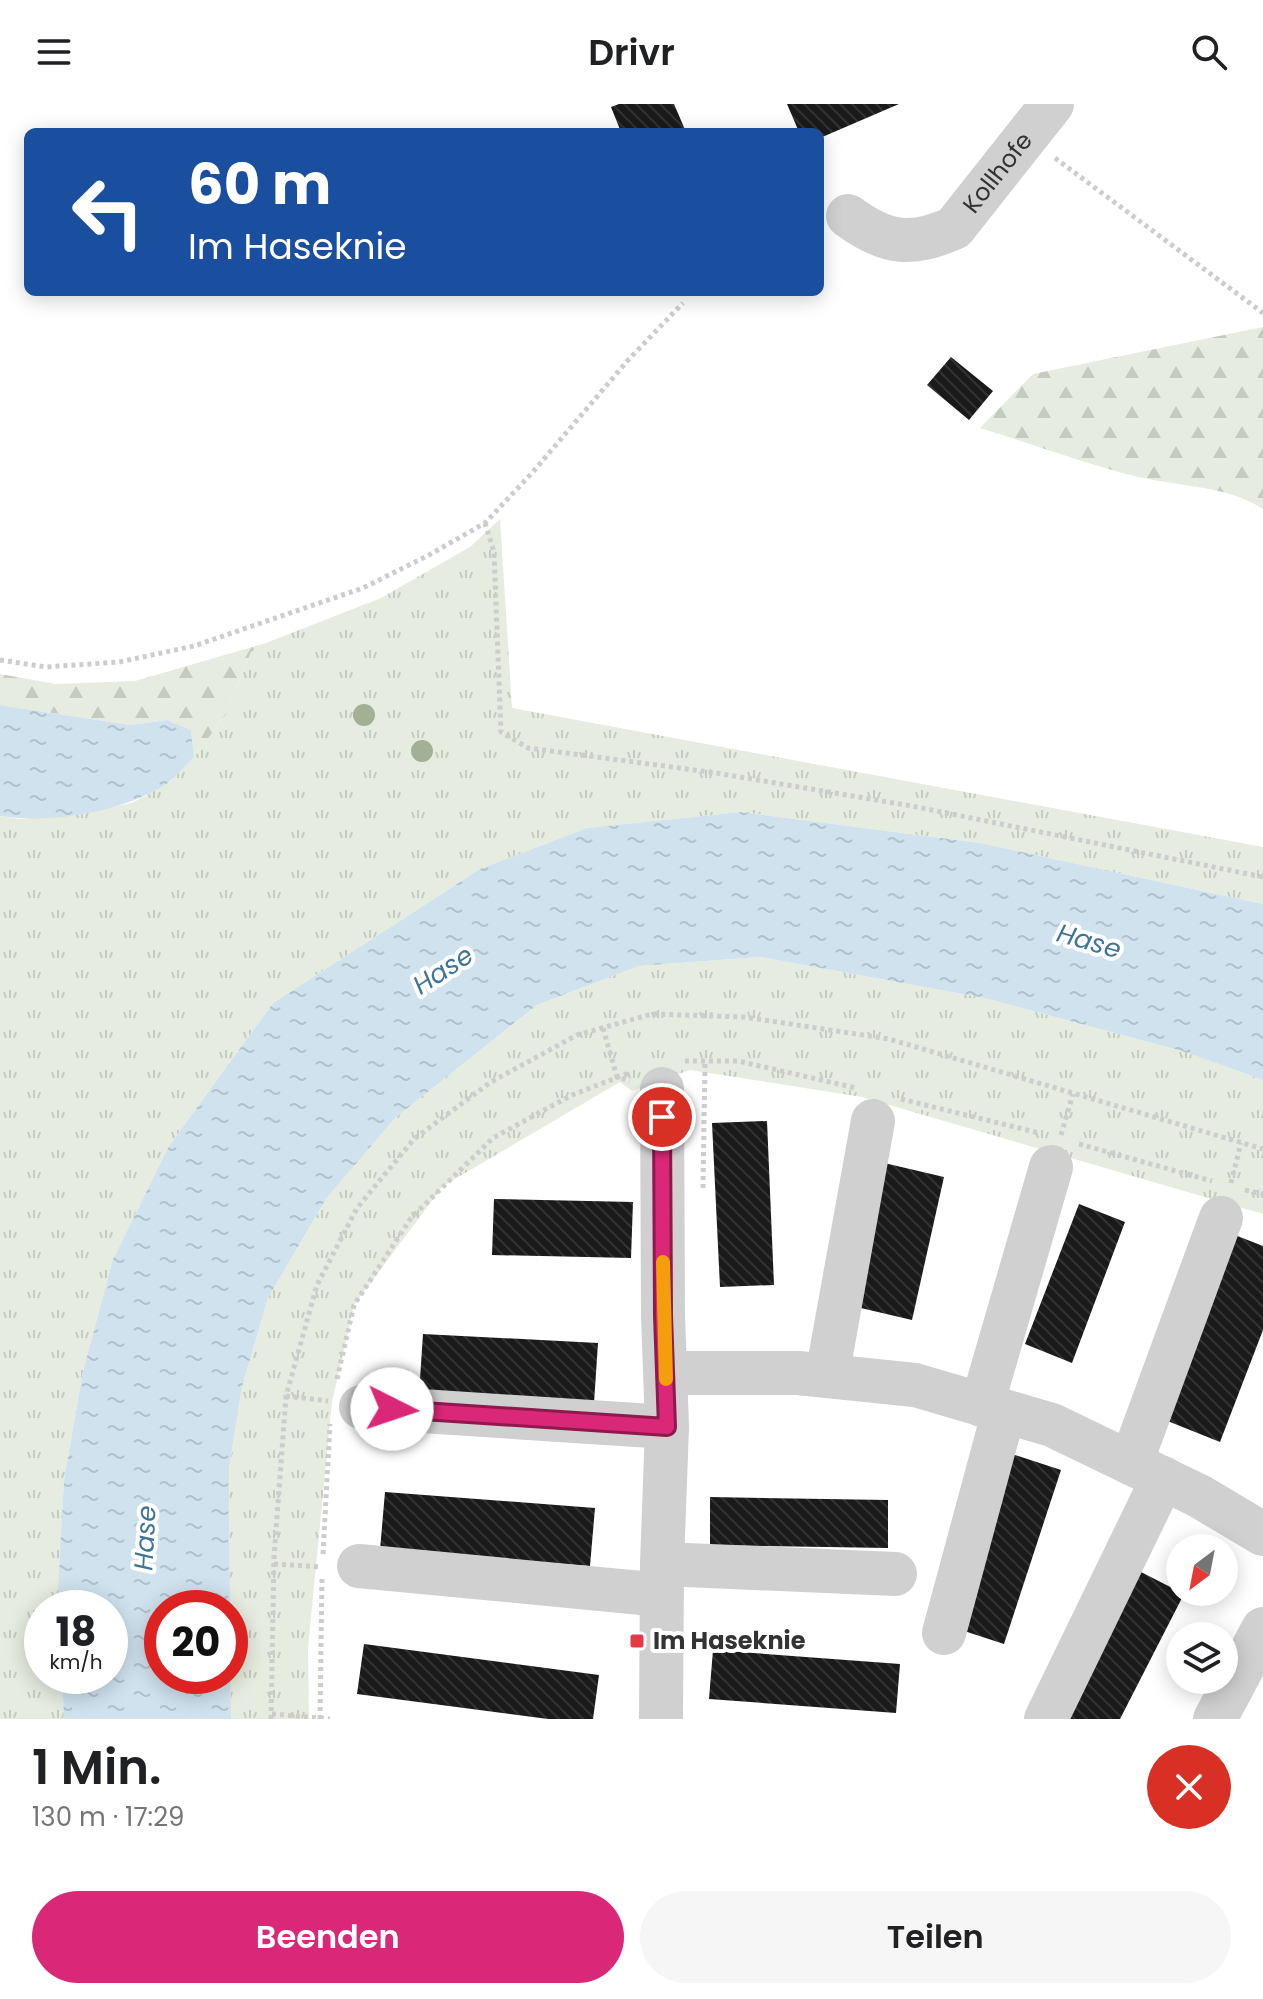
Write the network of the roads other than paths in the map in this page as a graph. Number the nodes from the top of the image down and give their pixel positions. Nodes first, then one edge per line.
1 (1039, 120) edge
2 (848, 216) dead end
3 (656, 1074) road end
4 (876, 1102) road end
5 (1057, 1148) road end
6 (1219, 1200) road end
7 (666, 1373) junction
8 (827, 1376) junction
9 (343, 1399) road end
10 (993, 1408) junction
11 (667, 1427) junction
12 (1147, 1470) junction
13 (1263, 1534) edge
14 (341, 1566) road end
15 (895, 1574) dead end
16 (662, 1580) junction
17 (1263, 1629) edge
18 (944, 1633) dead end
19 (661, 1719) edge
20 (1046, 1719) edge
21 (1215, 1719) edge

1 - 2 street, Kollhofe
3 - 7 street
4 - 8 street
5 - 10 street
6 - 12 street
7 - 8 street
7 - 11 street
8 - 10 street
9 - 11 street
10 - 12 street
10 - 18 street
11 - 16 street
12 - 13 street
12 - 20 street
14 - 16 street
15 - 16 street
16 - 19 street
17 - 21 street

